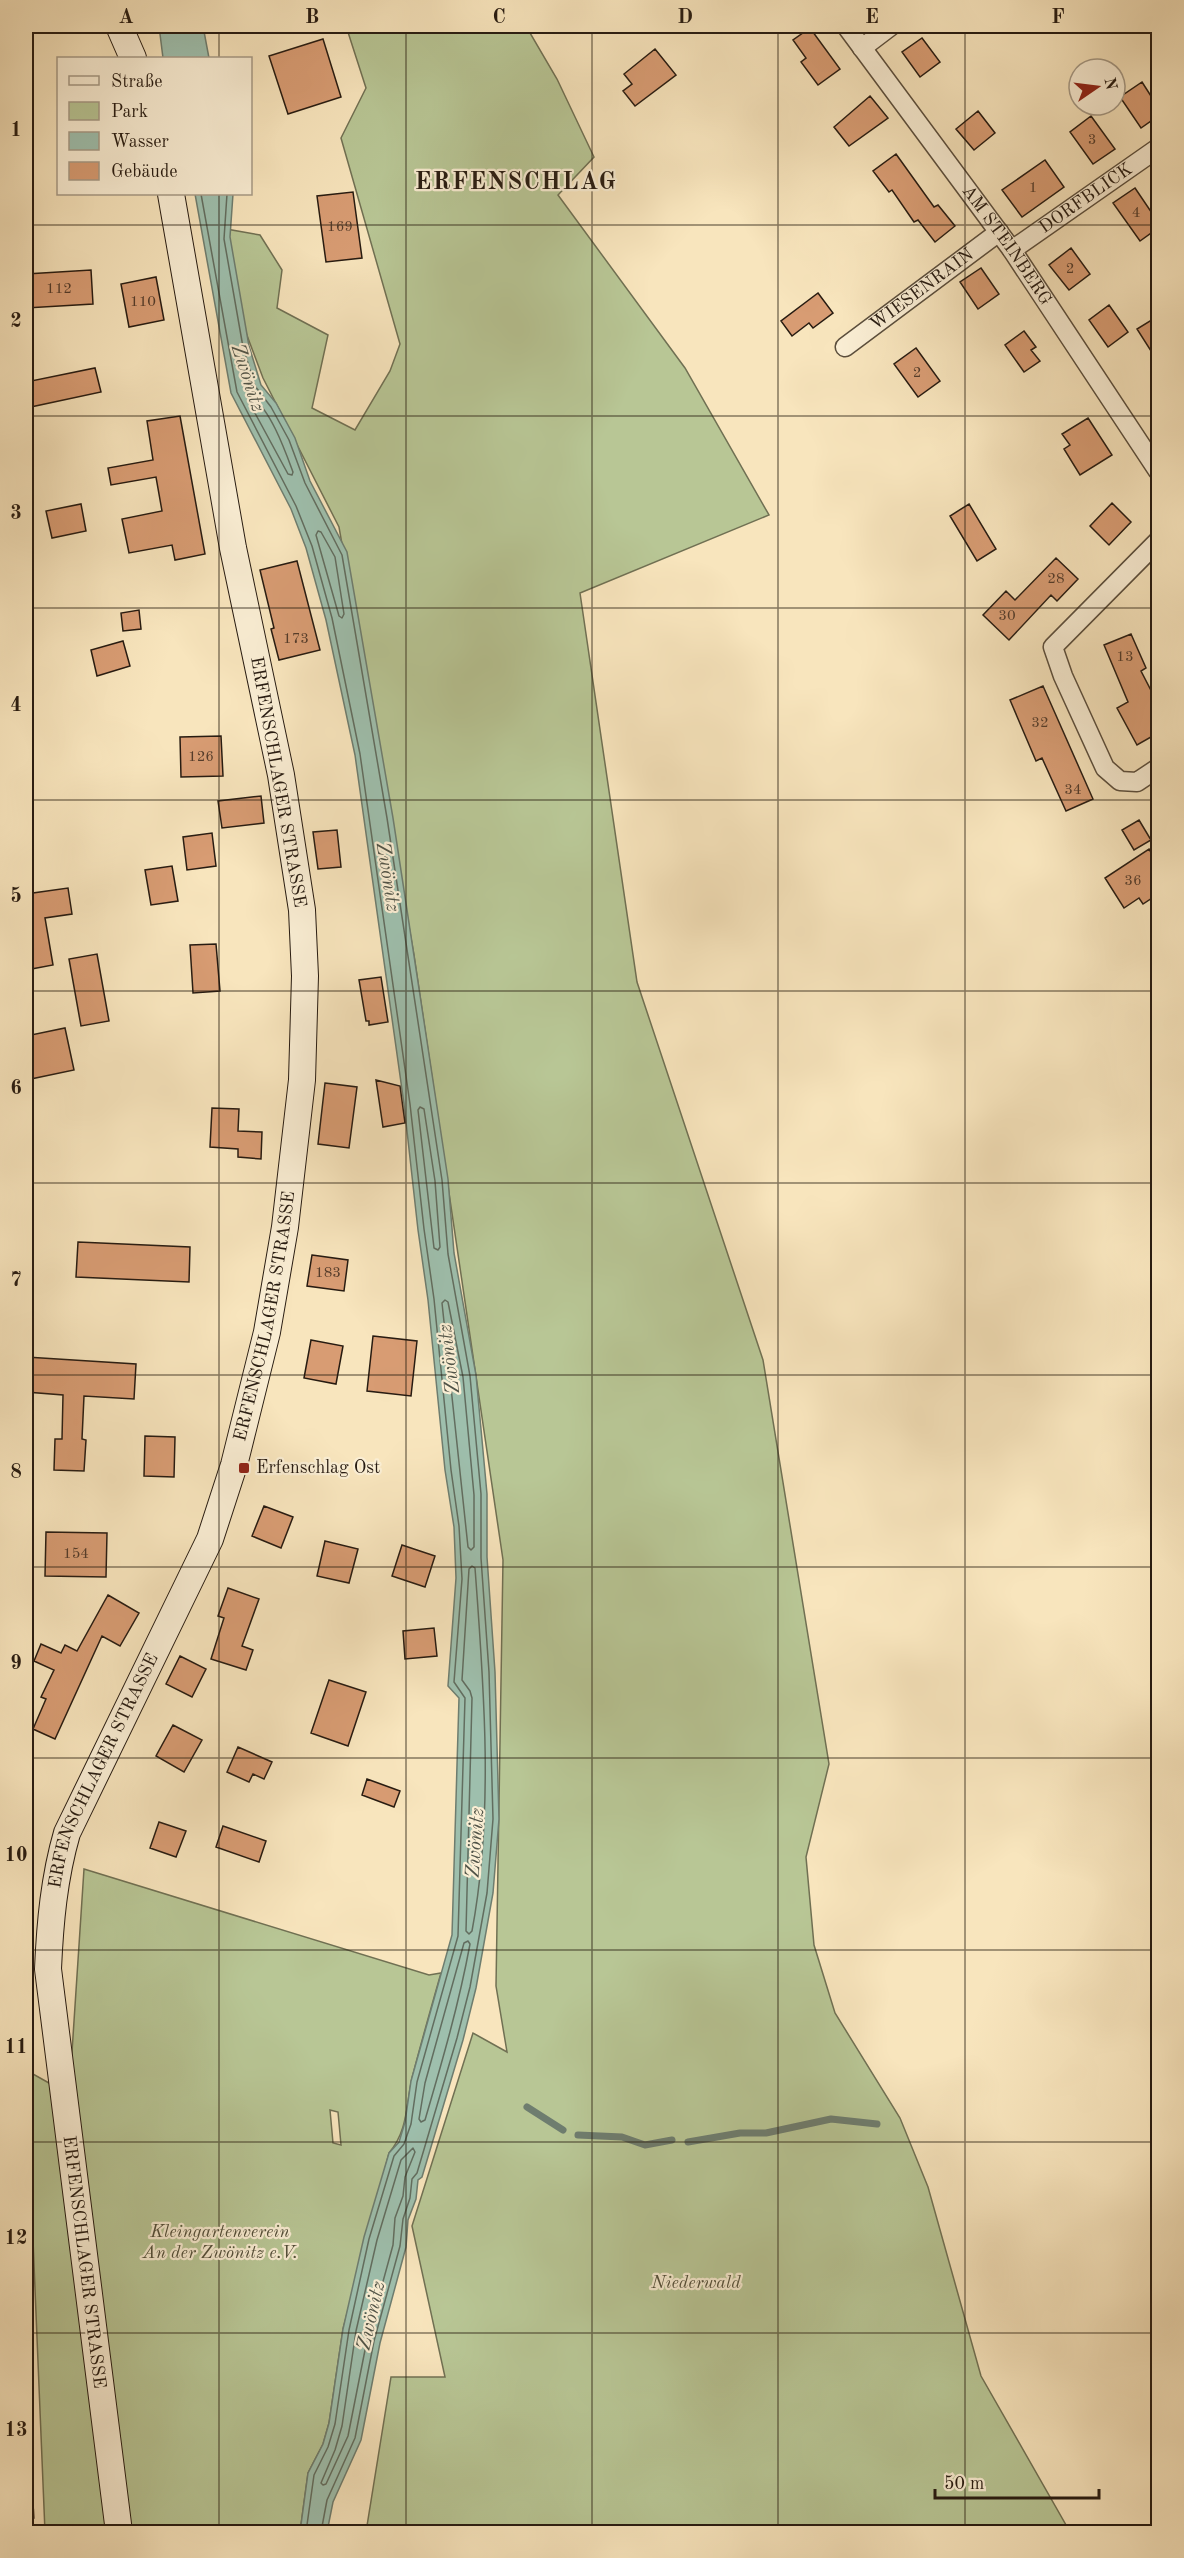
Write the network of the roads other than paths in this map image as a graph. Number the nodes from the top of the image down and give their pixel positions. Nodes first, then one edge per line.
1 (119, 26) edge
2 (846, 26) edge
3 (891, 26) edge
4 (862, 48) junction
5 (133, 57) edge
6 (1158, 148) edge
7 (171, 195) edge
8 (999, 232) junction
9 (1012, 250) junction
10 (845, 347) dead end
11 (1158, 471) edge
12 (1158, 541) edge
13 (1158, 768) edge
14 (118, 2532) edge

1 - 5 main road
2 - 4 street, AM STEINBERG
3 - 4 street
4 - 8 street, AM STEINBERG
6 - 9 street, DORFBLICK
7 - 14 main road, ERFENSCHLAGER STRASSE
8 - 9 street, AM STEINBERG
8 - 10 street, WIESENRAIN
9 - 11 street, AM STEINBERG
12 - 13 street

